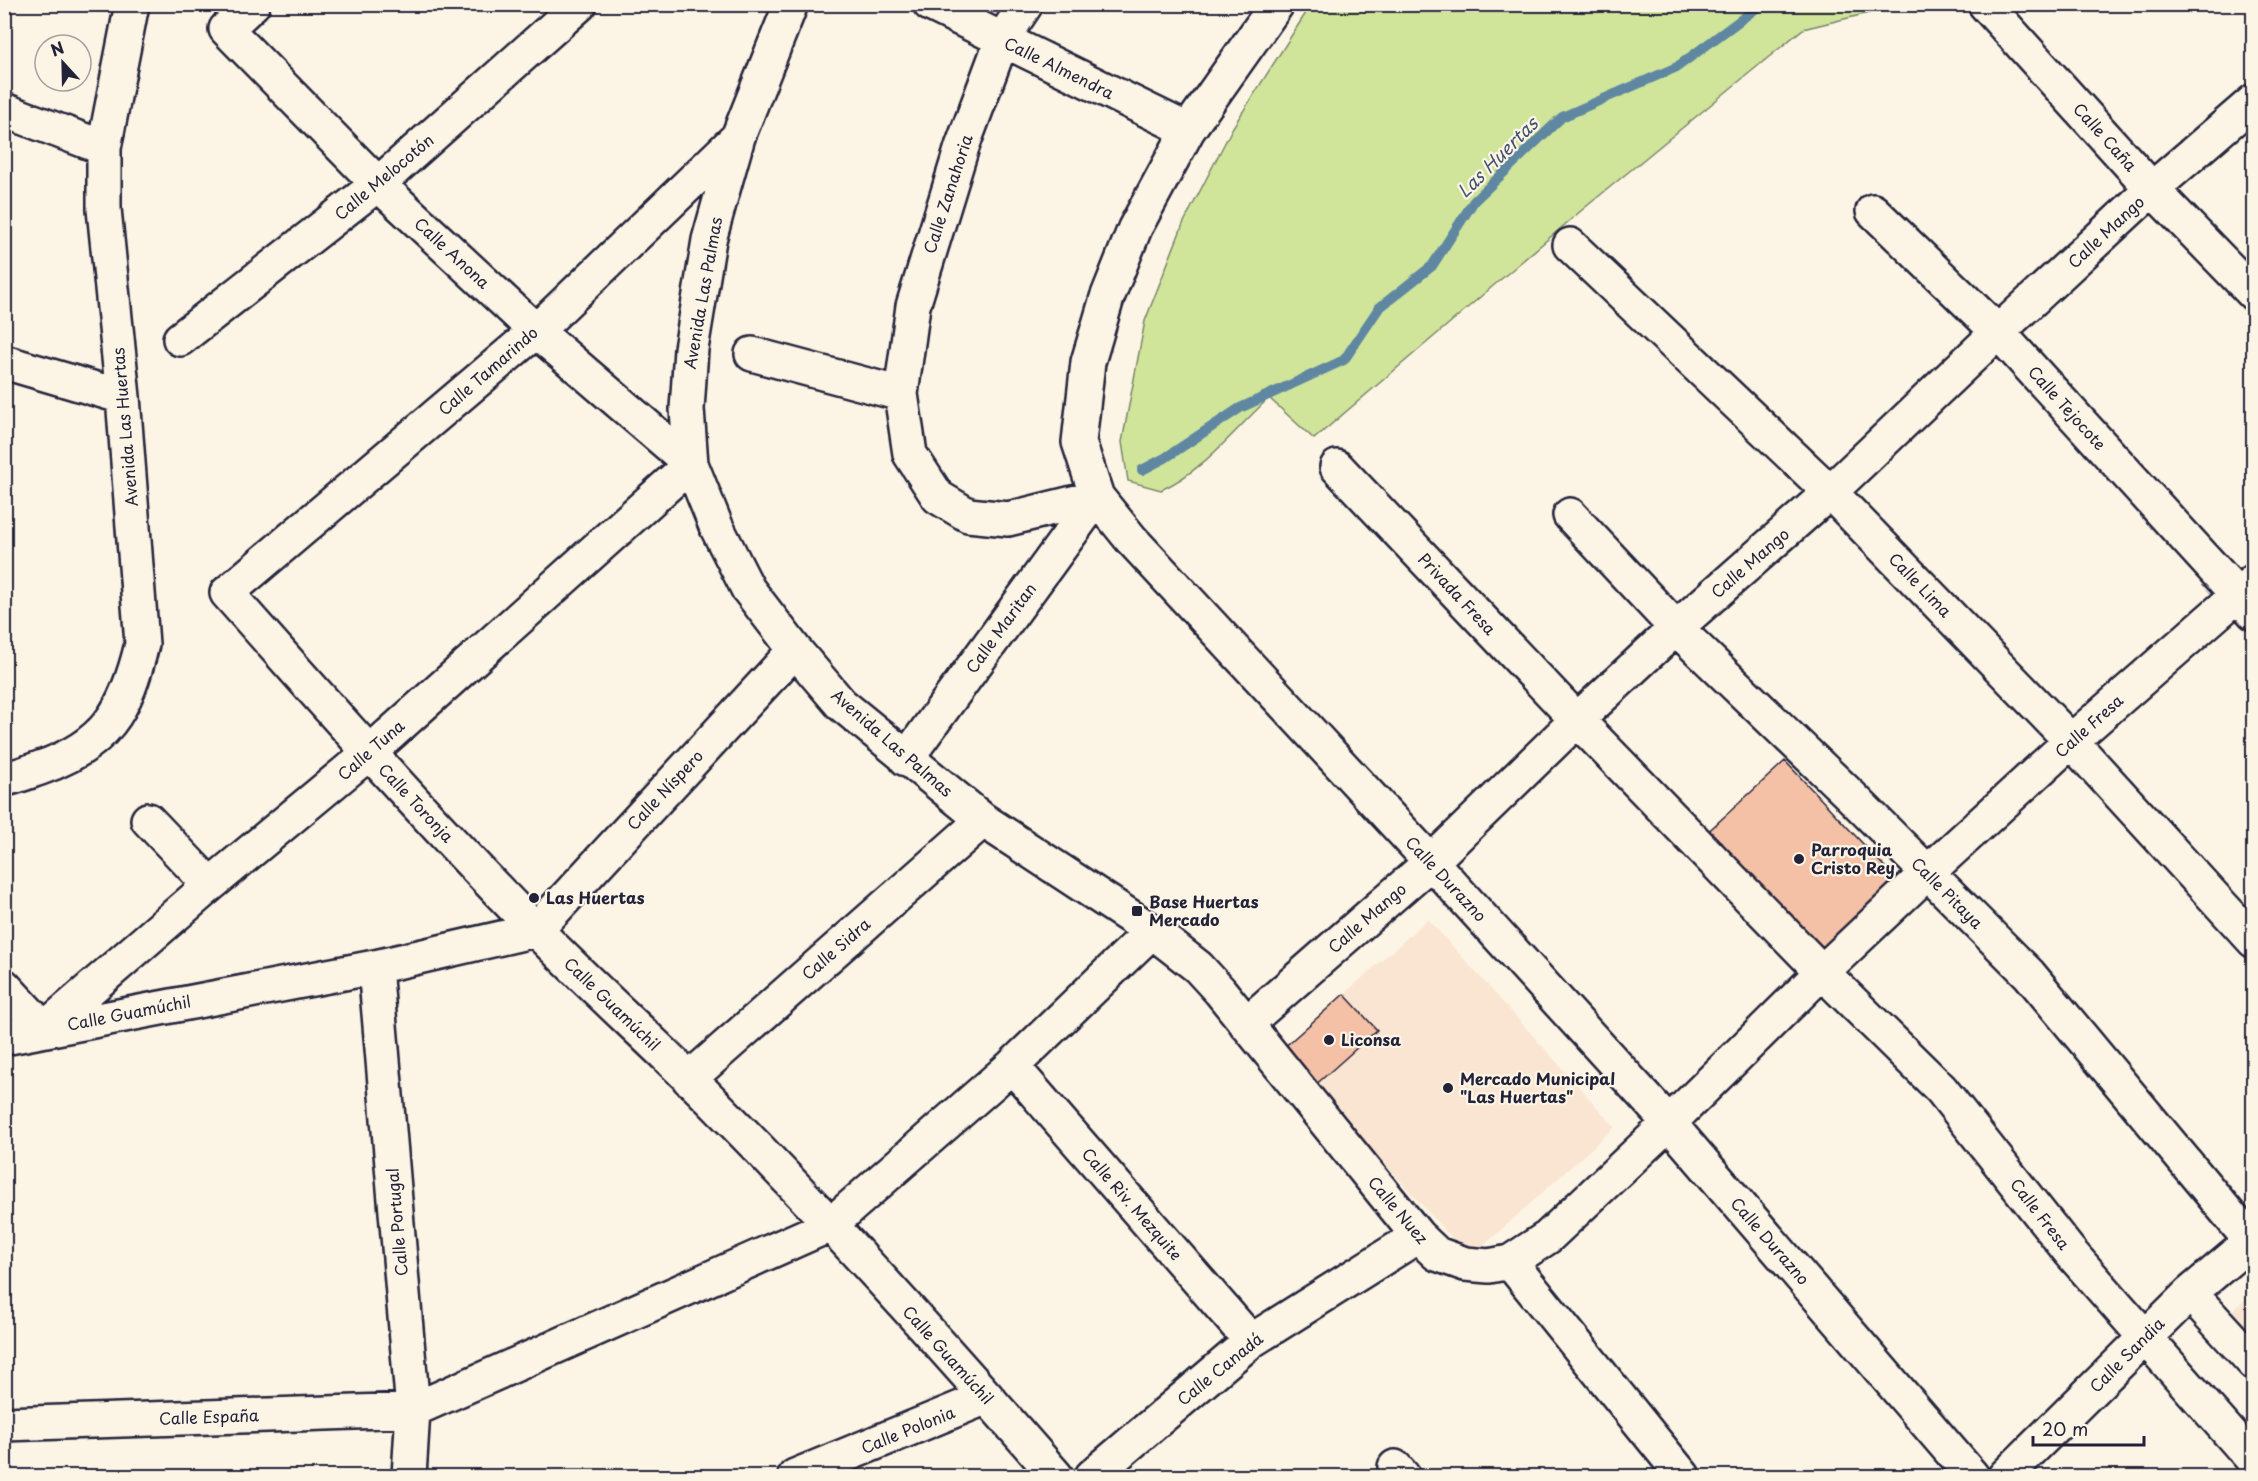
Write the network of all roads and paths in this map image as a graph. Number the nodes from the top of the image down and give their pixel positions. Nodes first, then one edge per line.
1 (132, 4) edge
2 (254, 4) edge
3 (580, 4) edge
4 (791, 4) edge
5 (930, 4) edge
6 (1026, 4) edge
7 (1277, 4) edge
8 (1985, 4) edge
9 (1002, 40) junction
10 (2253, 101) edge
11 (4, 110) edge
12 (1188, 130) junction
13 (738, 137) junction
14 (104, 148) junction
15 (378, 184) junction
16 (2152, 189) junction
17 (1873, 211) dead end
18 (1570, 245) dead end
19 (2253, 294) edge
20 (536, 331) junction
21 (1998, 332) junction
22 (180, 339) dead end
23 (752, 354) dead end
24 (4, 362) edge
25 (901, 394) junction
26 (123, 397) junction
27 (691, 464) junction
28 (1337, 467) dead end
29 (1830, 492) junction
30 (1097, 497) junction
31 (1570, 515) dead end
32 (227, 593) joint
33 (2248, 596) edge
34 (1676, 628) junction
35 (795, 650) junction
36 (1577, 720) junction
37 (2071, 741) junction
38 (369, 753) junction
39 (906, 759) junction
40 (4, 779) edge
41 (148, 820) dead end
42 (983, 820) junction
43 (1431, 862) junction
44 (1927, 873) junction
45 (210, 885) junction
46 (536, 930) junction
47 (1152, 931) junction
48 (2253, 941) edge
49 (375, 967) junction
50 (1822, 972) junction
51 (4, 986) edge
52 (1246, 1024) junction
53 (44, 1029) junction
54 (4, 1038) edge
55 (1012, 1066) junction
56 (689, 1079) junction
57 (1669, 1124) junction
58 (830, 1225) junction
59 (1418, 1236) junction
60 (2252, 1240) edge
61 (1510, 1262) junction
62 (2190, 1293) junction
63 (2144, 1337) junction
64 (1251, 1341) junction
65 (2253, 1363) edge
66 (987, 1397) junction
67 (413, 1410) junction
68 (4, 1425) edge
69 (2253, 1461) edge
70 (409, 1476) edge
71 (795, 1476) edge
72 (1056, 1476) edge
73 (1092, 1476) edge
74 (1683, 1476) edge
75 (1972, 1476) edge
76 (2005, 1476) edge

1 - 14 street, Avenida Las Huertas
2 - 15 street, Calle Anona
3 - 15 street, Calle Melocotón
4 - 13 street, Avenida Las Palmas
5 - 9 street, Calle Almendra
6 - 9 street, Calle Zanahoria
7 - 12 street
8 - 16 street, Calle Caña
9 - 12 street, Calle Almendra
9 - 25 street, Calle Zanahoria
10 - 16 street, Calle Mango
11 - 14 street
12 - 30 street
13 - 20 street, Calle Tamarindo
13 - 27 street, Avenida Las Palmas
14 - 26 street, Avenida Las Huertas
15 - 20 street, Calle Anona
15 - 22 street, Calle Melocotón
16 - 19 street, Calle Caña
16 - 21 street, Calle Mango
17 - 21 street, Calle Tejocote
18 - 29 street, Calle Lima
20 - 27 street, Calle Anona
20 - 32 street, Calle Tamarindo
21 - 29 street, Calle Mango
21 - 33 street, Calle Tejocote
23 - 25 street
24 - 26 street
25 - 30 street
26 - 40 street, Avenida Las Huertas
27 - 35 street, Avenida Las Palmas
27 - 38 street, Calle Tuna
28 - 36 street, Privada Fresa
29 - 34 street, Calle Mango
29 - 37 street, Calle Lima
30 - 39 street, Calle Maritan
30 - 43 street, Calle Durazno
31 - 34 street, Calle Pitaya
32 - 38 street, Calle Toronja
33 - 37 street, Calle Fresa
34 - 36 street, Calle Mango
34 - 44 street, Calle Pitaya
35 - 39 street, Avenida Las Palmas
35 - 46 street, Calle Níspero
36 - 43 street, Calle Mango
36 - 50 street, Calle Fresa
37 - 44 street, Calle Fresa
37 - 48 street, Calle Lima
38 - 45 street, Calle Tuna
38 - 46 street, Calle Toronja
39 - 42 street, Avenida Las Palmas
41 - 45 street
42 - 47 street, Avenida Las Palmas
42 - 56 street, Calle Sidra
43 - 52 street, Calle Mango
43 - 57 street, Calle Durazno
44 - 50 street, Calle Fresa
44 - 60 street, Calle Pitaya
45 - 53 street, Calle Tuna
46 - 49 street, Calle Guamúchil
46 - 56 street, Calle Guamúchil
47 - 52 street, Calle Nuez
47 - 55 street
49 - 53 street, Calle Guamúchil
49 - 67 street, Calle Portugal
50 - 57 street, Calle Fresa
50 - 63 street, Calle Fresa
51 - 53 street
52 - 59 street, Calle Nuez
53 - 54 street, Calle Guamúchil
55 - 58 street
55 - 64 street, Calle Riv. Mezquite
56 - 58 street, Calle Guamúchil
57 - 61 street, Calle Fresa
57 - 75 street, Calle Durazno
58 - 66 street, Calle Guamúchil
58 - 67 street
59 - 61 street, Calle Nuez
59 - 64 street, Calle Canadá
60 - 62 street, Calle Sandia
61 - 74 street
62 - 63 street, Calle Sandia
62 - 65 street
63 - 69 street, Calle Fresa
63 - 76 street, Calle Sandia
64 - 73 street, Calle Canadá
66 - 71 street, Calle Polonia
66 - 72 street, Calle Guamúchil
67 - 68 street, Calle España
67 - 70 street, Calle Portugal

